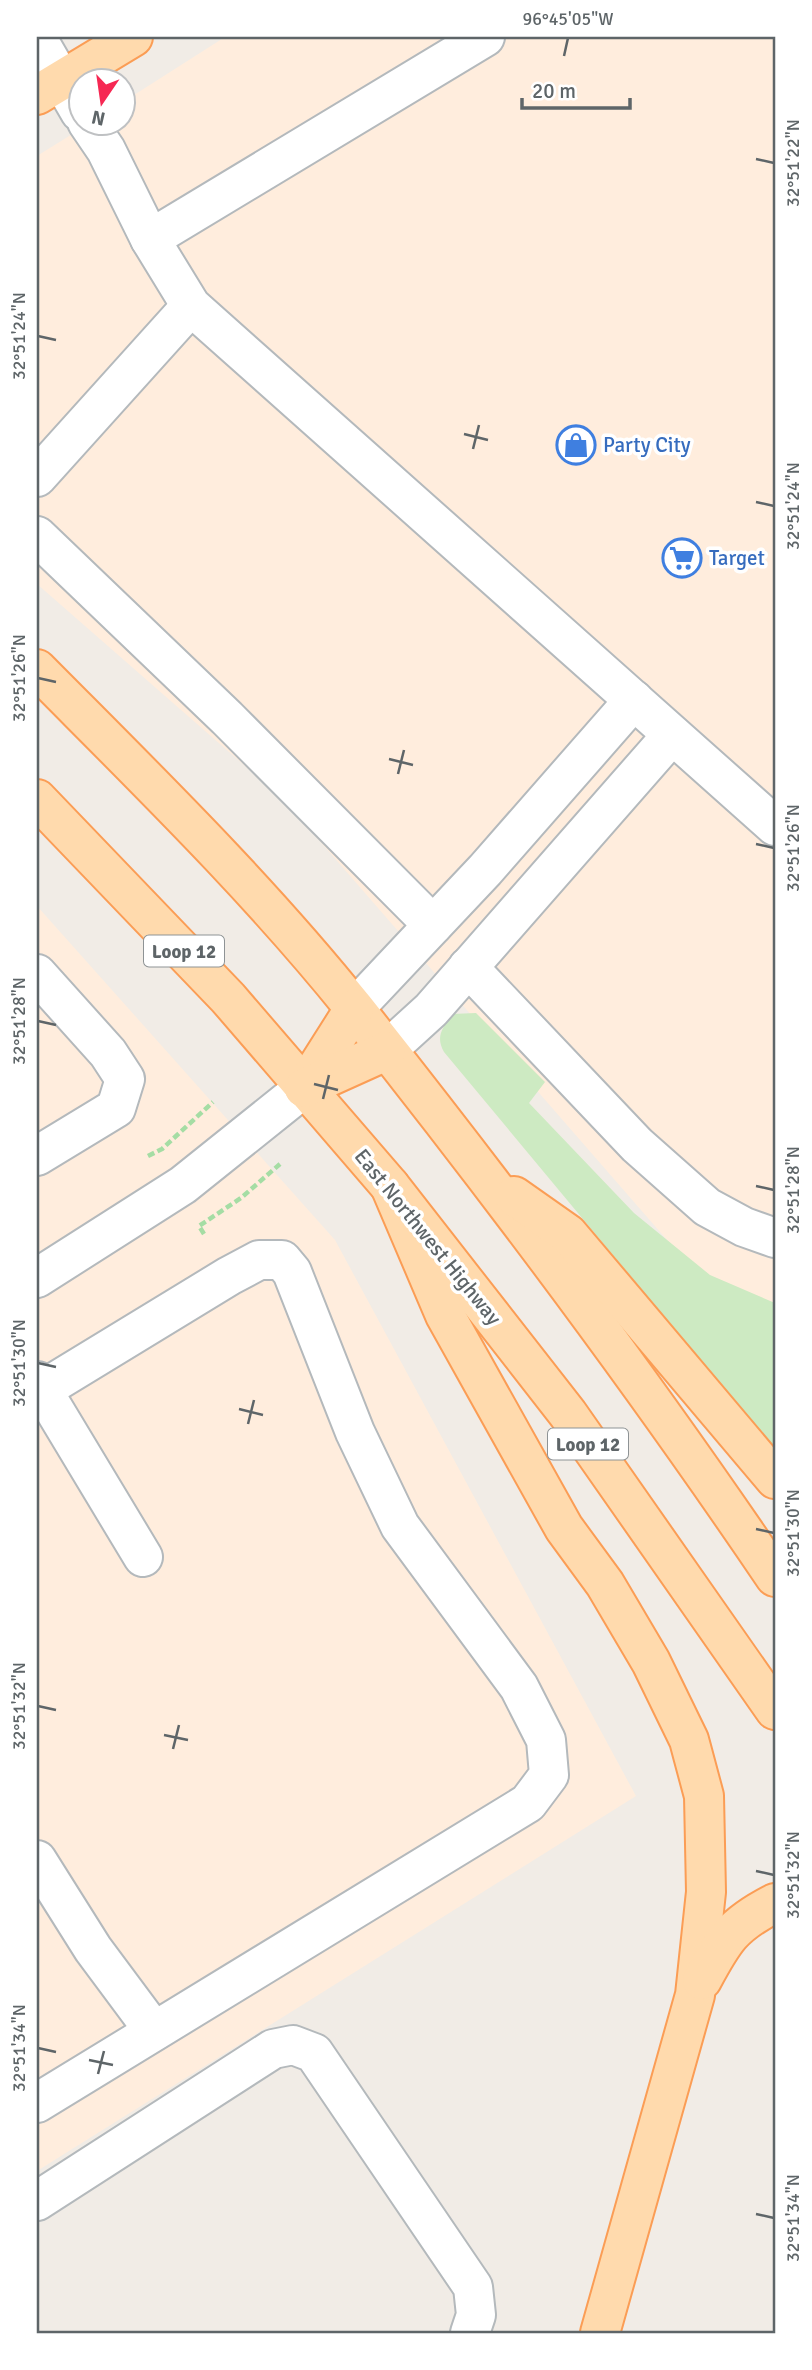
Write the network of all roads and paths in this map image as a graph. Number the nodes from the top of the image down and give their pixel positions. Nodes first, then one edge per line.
1 (133, 37) edge
2 (485, 37) edge
3 (37, 38) edge
4 (60, 96) edge
5 (96, 136) edge
6 (150, 239) junction
7 (191, 306) junction
8 (37, 477) edge
9 (37, 536) edge
10 (37, 669) edge
11 (634, 700) junction
12 (672, 735) junction
13 (37, 799) edge
14 (775, 826) edge
15 (433, 925) junction
16 (468, 967) junction
17 (37, 974) edge
18 (354, 1009) junction
19 (386, 1051) junction
20 (304, 1088) junction
21 (213, 1102) dead end
22 (37, 1156) edge
23 (148, 1156) dead end
24 (280, 1164) dead end
25 (485, 1175) junction
26 (390, 1186) junction
27 (204, 1234) dead end
28 (775, 1238) edge
29 (37, 1278) edge
30 (40, 1386) edge
31 (775, 1479) edge
32 (143, 1557) dead end
33 (775, 1577) edge
34 (775, 1710) edge
35 (37, 1860) edge
36 (775, 1903) edge
37 (695, 1995) junction
38 (154, 2031) junction
39 (37, 2102) edge
40 (37, 2201) edge
41 (470, 2333) edge
42 (600, 2333) edge

1 - 4 main road
2 - 6 lane
3 - 4 lane
5 - 6 lane
6 - 7 lane
7 - 8 lane
7 - 11 lane
9 - 15 lane
10 - 18 main road
11 - 12 lane
11 - 15 lane
12 - 14 lane
12 - 16 lane
13 - 20 main road, East Northwest Highway / Loop 12
15 - 18 lane
16 - 19 lane
16 - 28 lane
17 - 22 lane
18 - 19 main road
18 - 20 main road
19 - 20 main road
19 - 25 main road
20 - 26 main road, East Northwest Highway / Loop 12
20 - 29 lane
21 - 23 path
24 - 27 path
25 - 31 main road
25 - 33 main road
26 - 34 main road, East Northwest Highway / Loop 12
26 - 37 main road
30 - 32 lane
30 - 38 lane
35 - 38 lane
36 - 37 main road
37 - 42 main road
38 - 39 lane
40 - 41 lane

